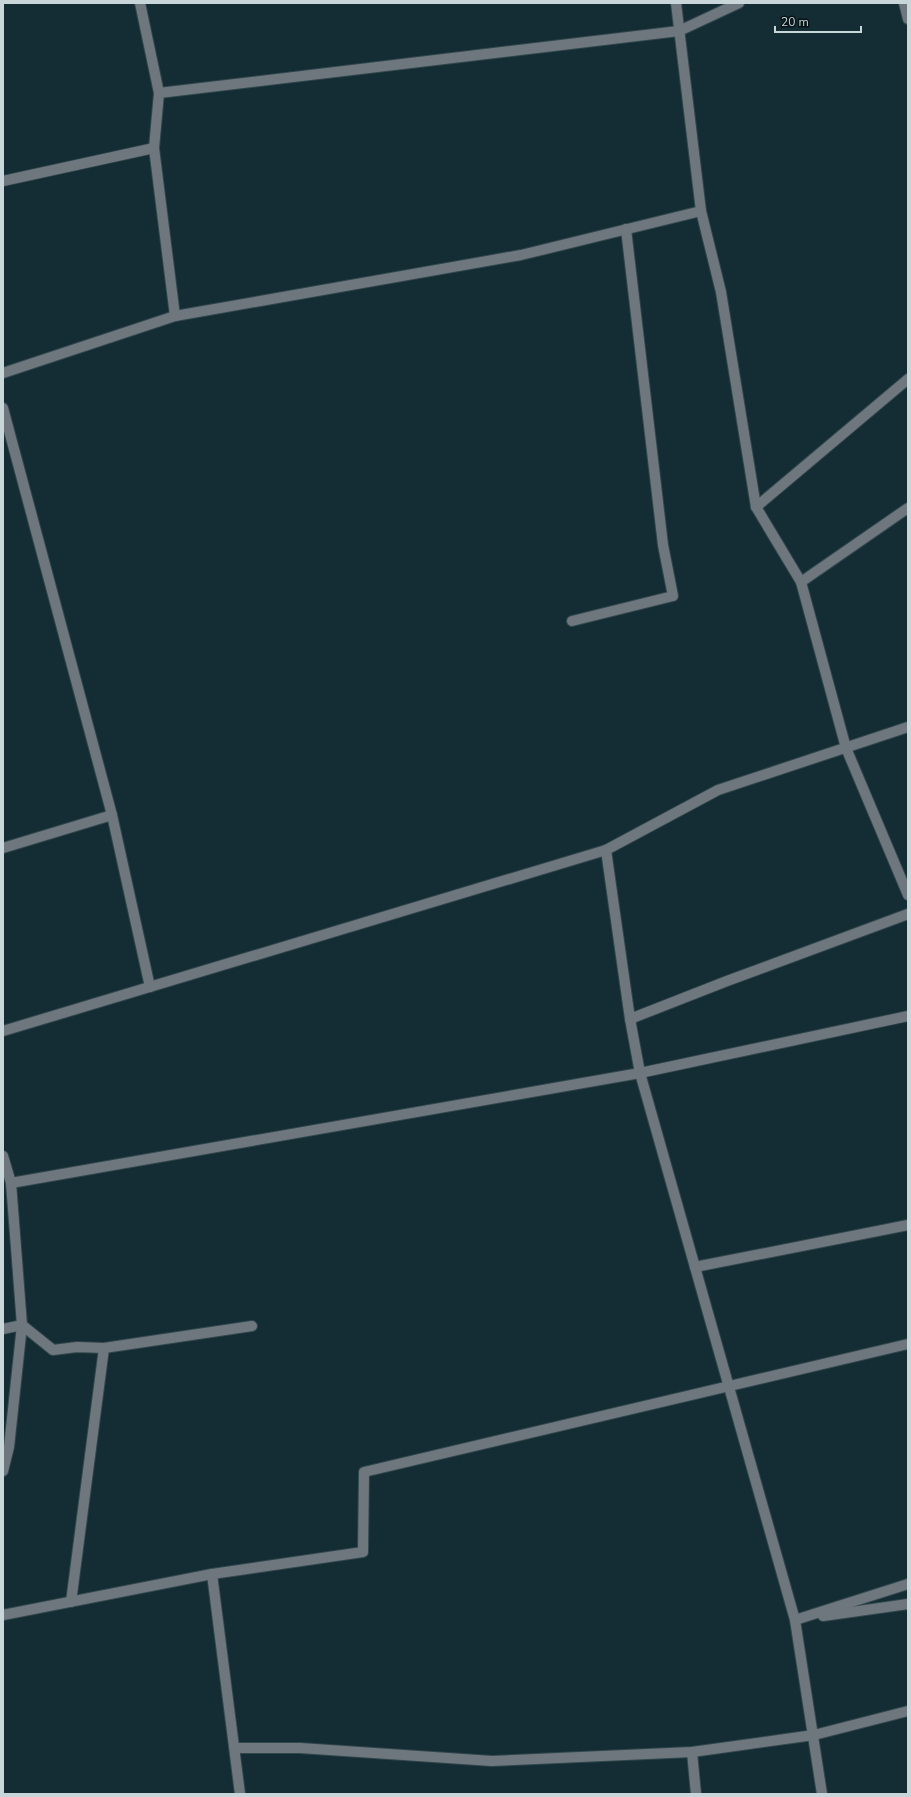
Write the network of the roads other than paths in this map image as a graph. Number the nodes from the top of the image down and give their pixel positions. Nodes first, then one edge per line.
1 (140, 3) edge
2 (676, 3) edge
3 (739, 3) edge
4 (904, 3) edge
5 (908, 19) edge
6 (679, 31) junction
7 (159, 93) junction
8 (154, 148) junction
9 (3, 181) edge
10 (701, 211) junction
11 (626, 229) junction
12 (175, 316) junction
13 (3, 373) edge
14 (908, 379) edge
15 (3, 408) edge
16 (756, 507) junction
17 (908, 508) edge
18 (801, 582) junction
19 (572, 621) dead end
20 (908, 727) edge
21 (846, 748) junction
22 (112, 815) junction
23 (3, 848) edge
24 (606, 850) junction
25 (908, 895) edge
26 (908, 914) edge
27 (150, 987) junction
28 (908, 1016) edge
29 (630, 1019) junction
30 (3, 1031) edge
31 (640, 1073) junction
32 (3, 1156) edge
33 (11, 1184) junction
34 (908, 1225) edge
35 (695, 1267) junction
36 (22, 1325) junction
37 (252, 1326) dead end
38 (3, 1329) edge
39 (908, 1344) edge
40 (104, 1348) junction
41 (729, 1386) junction
42 (6, 1448) edge
43 (3, 1471) edge
44 (212, 1574) junction
45 (908, 1584) edge
46 (71, 1602) junction
47 (908, 1604) edge
48 (3, 1615) edge
49 (795, 1620) junction
50 (908, 1711) edge
51 (814, 1735) junction
52 (235, 1748) junction
53 (692, 1752) junction
54 (240, 1794) edge
55 (696, 1794) edge
56 (822, 1794) edge

1 - 7 street
2 - 6 street
3 - 6 street
4 - 5 street
6 - 7 street
6 - 10 street
7 - 8 street
8 - 9 street
8 - 12 street
10 - 11 street
10 - 16 street
11 - 12 street
11 - 19 street
12 - 13 street
14 - 16 street
15 - 22 street
16 - 18 street
17 - 18 street
18 - 21 street
20 - 21 street
21 - 24 street
21 - 25 street
22 - 23 street
22 - 27 street
24 - 27 street
24 - 29 street
26 - 29 street
27 - 30 street
28 - 31 street
29 - 31 street
31 - 33 street
31 - 35 street
32 - 33 street
33 - 36 street
34 - 35 street
35 - 41 street
36 - 38 street
36 - 40 street
36 - 42 street
37 - 40 street
39 - 41 street
40 - 46 street
41 - 44 street
41 - 49 street
42 - 43 street
44 - 46 street
44 - 52 street
45 - 49 street
46 - 48 street
47 - 49 street
49 - 51 street
50 - 51 street
51 - 53 street
51 - 56 street
52 - 53 street
52 - 54 street
53 - 55 street

